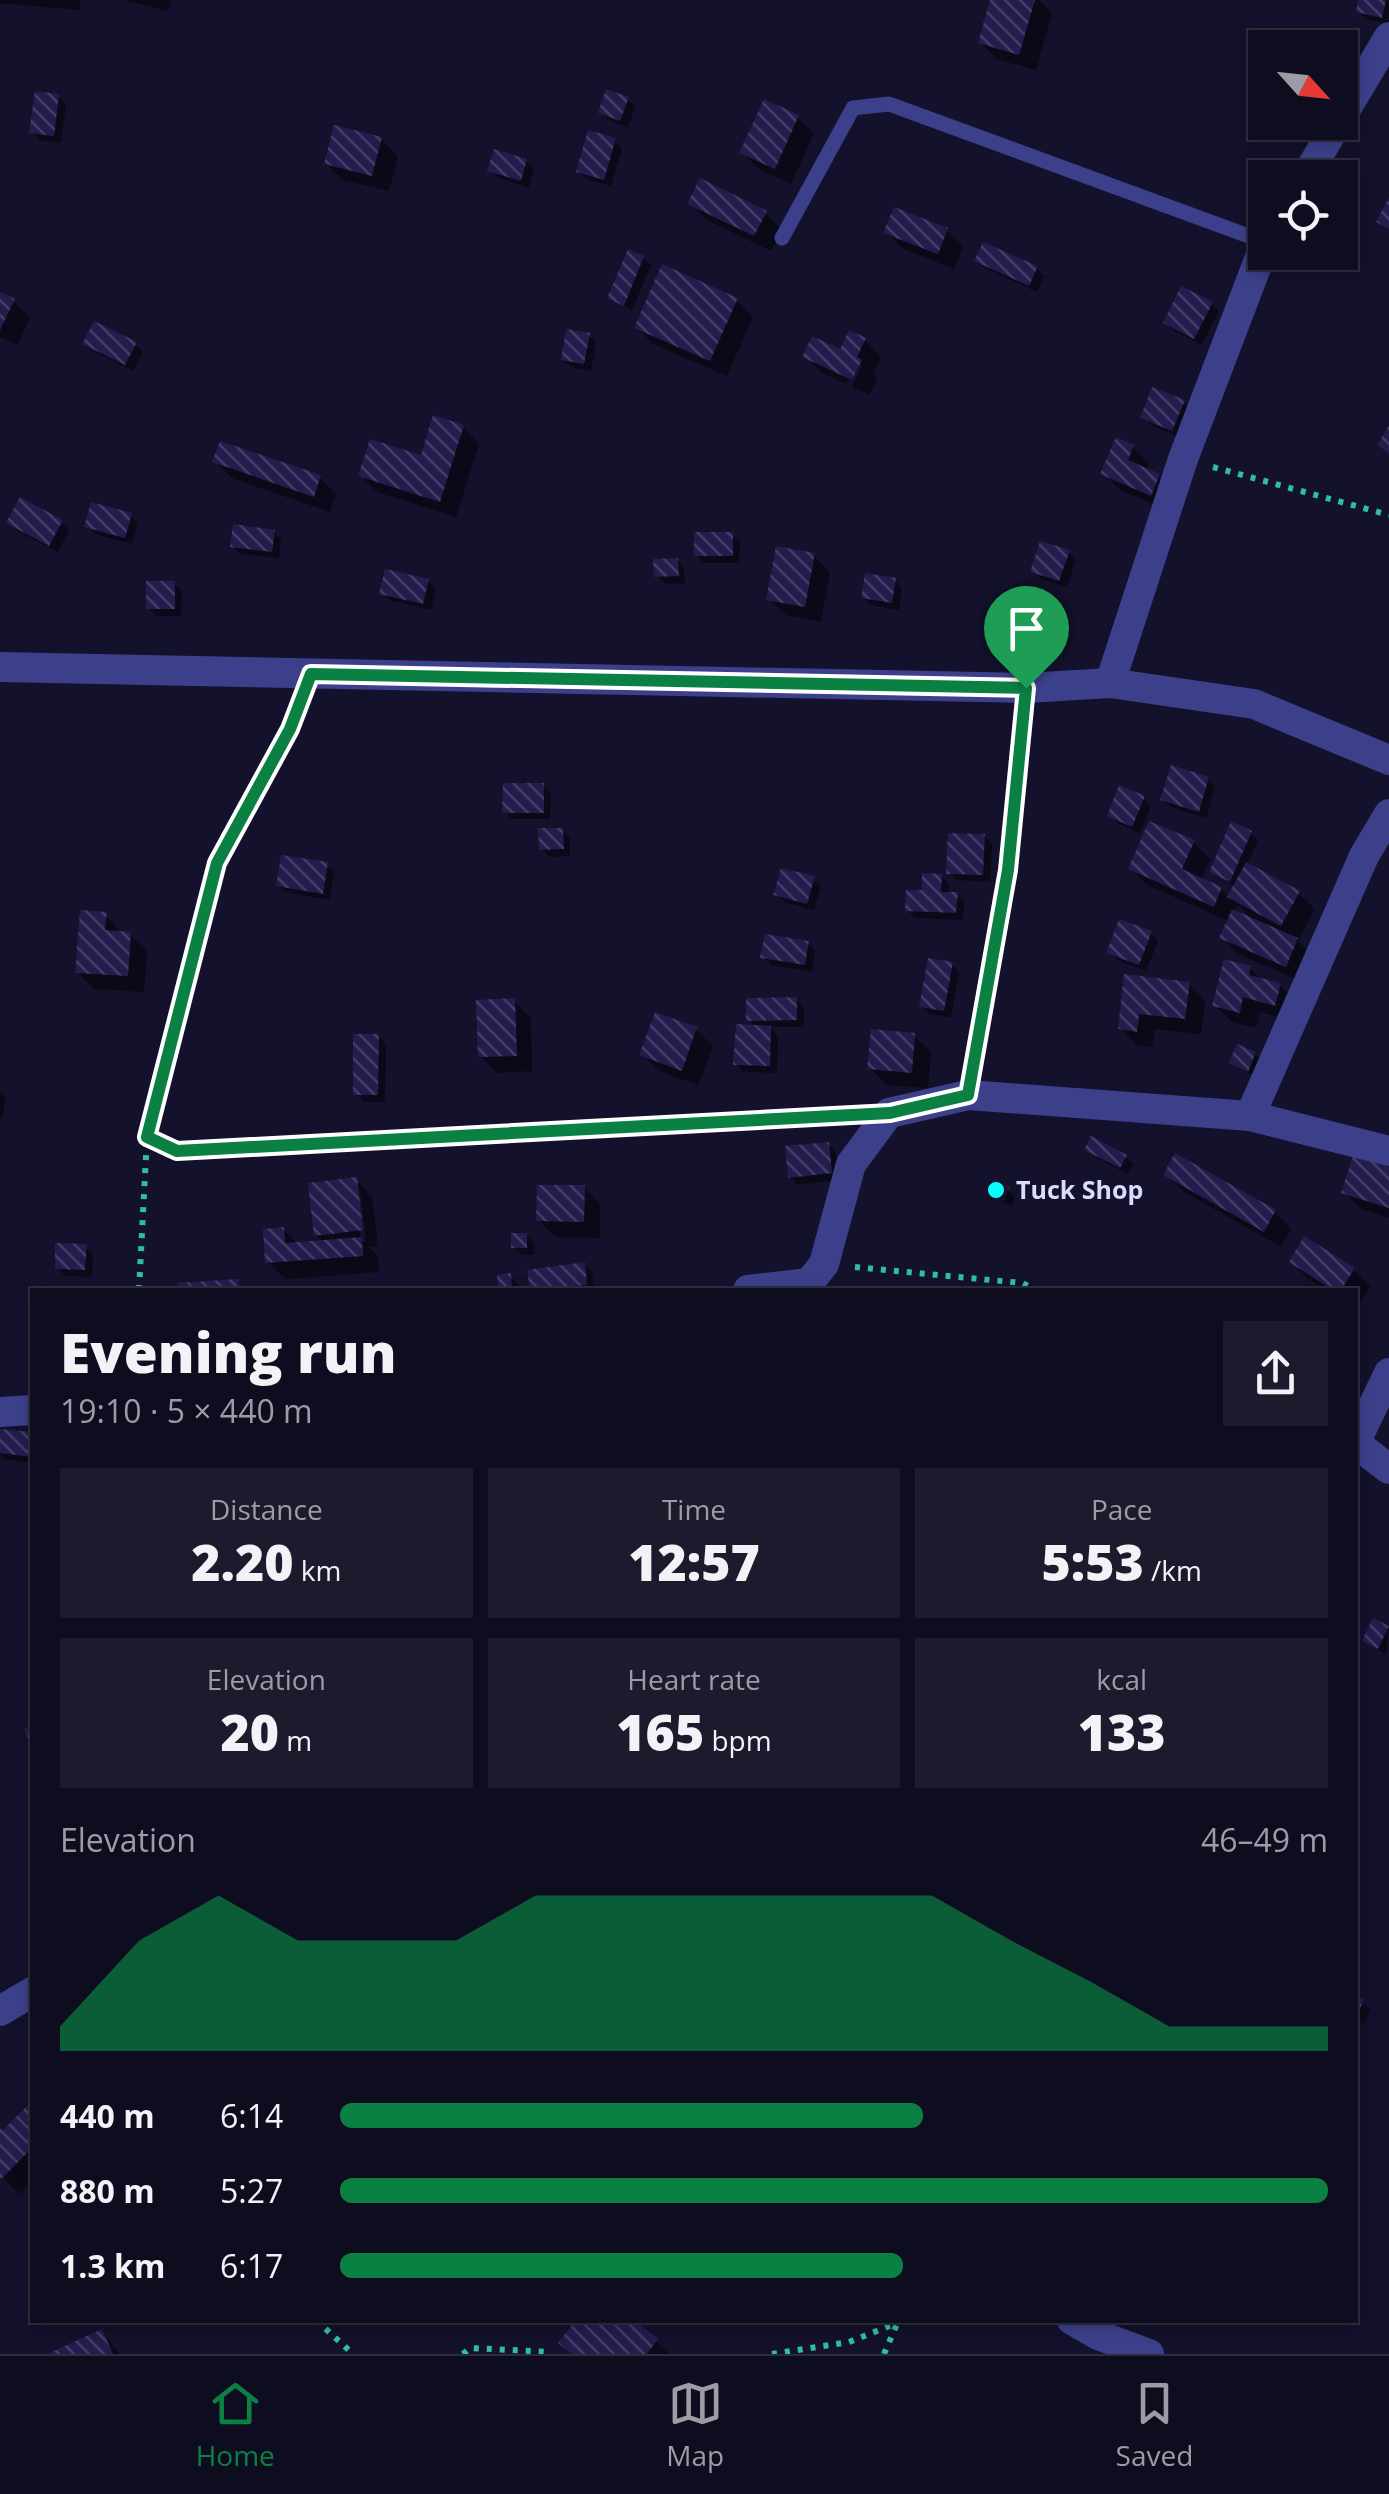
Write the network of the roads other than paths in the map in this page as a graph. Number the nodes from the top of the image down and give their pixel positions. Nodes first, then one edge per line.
1 (1389, 37) edge
2 (1358, 89) edge
3 (1248, 237) edge
4 (782, 238) dead end
5 (1255, 270) edge
6 (0, 667) edge
7 (1110, 682) junction
8 (1389, 760) edge
9 (1389, 814) edge
10 (1250, 1116) junction
11 (1389, 1151) edge
12 (765, 1288) edge
13 (1389, 1373) edge
14 (30, 1410) edge
15 (0, 1412) edge
16 (1358, 1438) edge
17 (1358, 1446) edge
18 (1389, 1468) edge
19 (30, 1993) edge
20 (0, 2011) edge
21 (1077, 2323) edge
22 (1149, 2354) edge

1 - 2 street
3 - 4 lane
5 - 7 street
6 - 7 street
7 - 8 street
9 - 10 street
10 - 11 street
10 - 12 street
13 - 16 street
14 - 15 street
17 - 18 street
19 - 20 street
21 - 22 street

